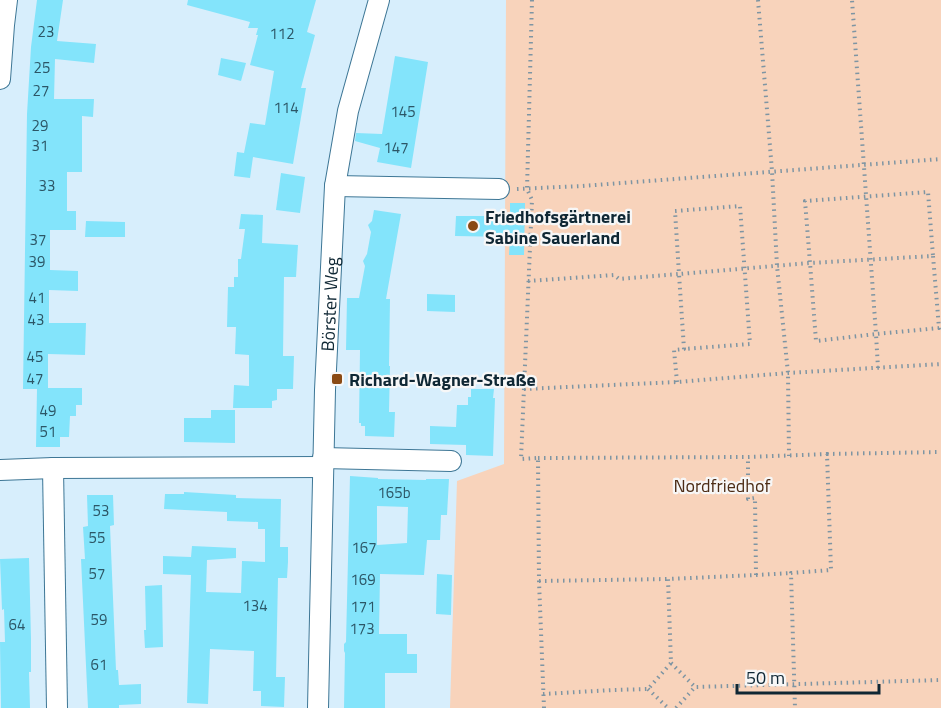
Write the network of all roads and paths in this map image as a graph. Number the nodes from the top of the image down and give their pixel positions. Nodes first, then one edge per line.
1 (7, 0) edge
2 (379, 0) edge
3 (532, 0) edge
4 (758, 0) edge
5 (852, 0) edge
6 (0, 80) edge
7 (941, 159) edge
8 (863, 166) junction
9 (772, 171) junction
10 (335, 186) junction
11 (499, 189) dead end
12 (527, 189) junction
13 (866, 196) junction
14 (933, 256) junction
15 (870, 260) junction
16 (810, 263) junction
17 (777, 266) junction
18 (744, 269) junction
19 (679, 274) junction
20 (528, 281) junction
21 (876, 334) junction
22 (684, 348) junction
23 (941, 364) edge
24 (878, 368) junction
25 (789, 373) junction
26 (677, 382) junction
27 (524, 389) junction
28 (941, 452) edge
29 (827, 454) junction
30 (789, 456) junction
31 (748, 457) junction
32 (538, 458) junction
33 (451, 461) dead end
34 (323, 463) junction
35 (53, 468) junction
36 (0, 470) edge
37 (791, 573) junction
38 (756, 575) junction
39 (668, 579) junction
40 (539, 581) junction
41 (671, 663) junction
42 (941, 680) edge
43 (795, 685) junction
44 (696, 687) junction
45 (648, 689) junction
46 (543, 694) junction
47 (57, 708) edge
48 (318, 708) edge
49 (544, 708) edge
50 (668, 708) edge
51 (676, 708) edge
52 (795, 708) edge

1 - 6 street
2 - 10 street, Börster Weg
3 - 12 path
4 - 9 path
5 - 8 path
7 - 8 path
8 - 9 path
8 - 13 path
9 - 12 path
9 - 17 path
10 - 11 street
10 - 34 street, Börster Weg
12 - 20 path
13 - 14 path
13 - 15 path
13 - 16 path
14 - 15 path
14 - 21 path
15 - 16 path
15 - 21 path
16 - 17 path
16 - 21 path
17 - 18 path
17 - 25 path
18 - 19 path
18 - 19 path
18 - 22 path
19 - 20 path
19 - 22 path
20 - 27 path
21 - 24 path
22 - 26 path
23 - 24 path
24 - 25 path
25 - 26 path
25 - 30 path
26 - 27 path
27 - 32 path
28 - 29 path
29 - 30 path
29 - 37 path
30 - 31 path
31 - 32 path
31 - 38 path
32 - 40 path
33 - 34 street
34 - 35 street
34 - 48 street, Börster Weg
35 - 36 street
35 - 47 street
37 - 38 path
37 - 43 path
38 - 39 path
39 - 40 path
39 - 41 path
40 - 46 path
41 - 44 path
41 - 45 path
42 - 43 path
43 - 44 path
43 - 52 path
44 - 51 path
45 - 46 path
45 - 50 path
46 - 49 path

